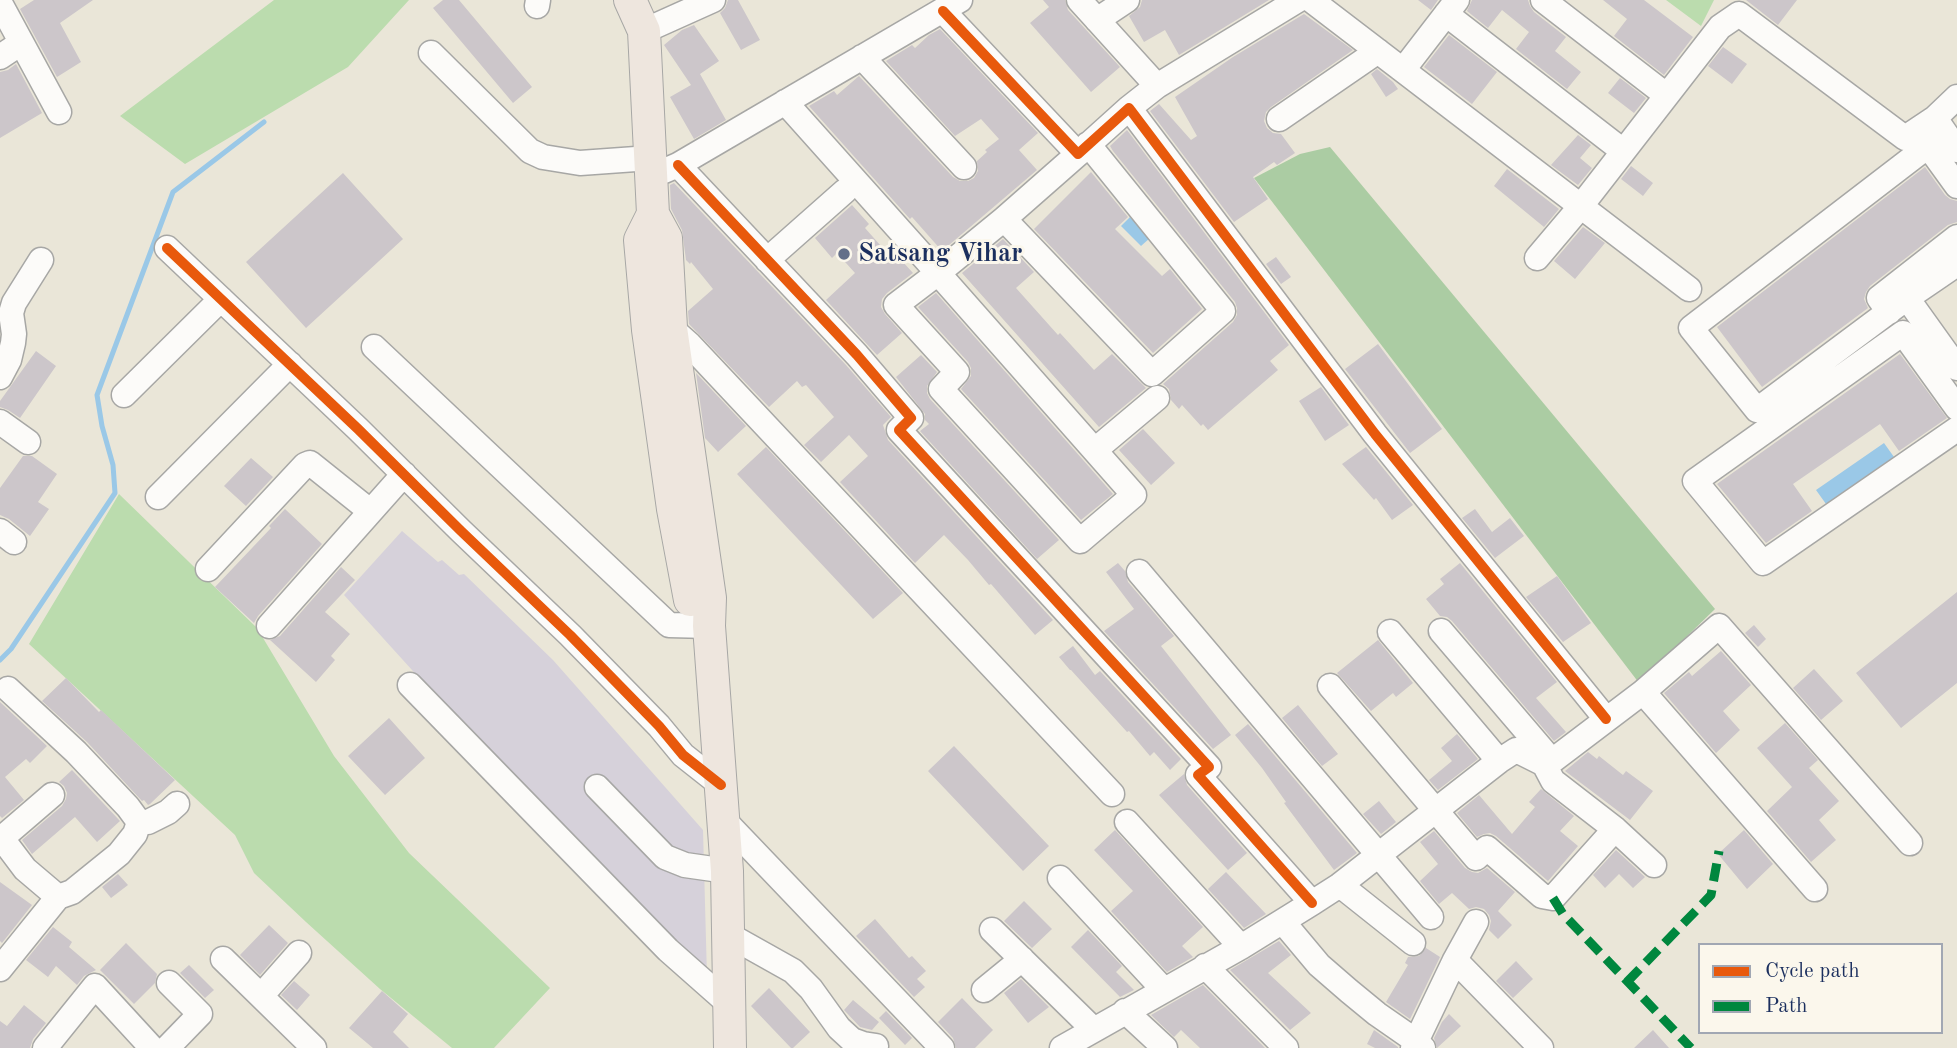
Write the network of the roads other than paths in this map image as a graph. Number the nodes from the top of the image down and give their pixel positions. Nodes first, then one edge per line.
1 (713, 0) edge
2 (1079, 0) edge
3 (1127, 0) edge
4 (1298, 0) edge
5 (1544, 0) edge
6 (0, 3) edge
7 (1326, 4) edge
8 (952, 5) edge
9 (1451, 7) edge
10 (643, 14) edge
11 (1097, 20) junction
12 (21, 43) junction
13 (1378, 51) junction
14 (430, 53) dead end
15 (0, 57) edge
16 (862, 57) junction
17 (1402, 70) junction
18 (1157, 86) junction
19 (1666, 95) junction
20 (1957, 97) edge
21 (785, 102) junction
22 (1129, 108) junction
23 (59, 112) dead end
24 (1935, 118) junction
25 (1279, 120) dead end
26 (1083, 149) junction
27 (1957, 150) edge
28 (1623, 151) junction
29 (659, 167) junction
30 (964, 167) dead end
31 (1957, 186) edge
32 (845, 191) dead end
33 (1581, 206) junction
34 (1004, 219) junction
35 (1957, 237) edge
36 (167, 248) dead end
37 (1537, 258) dead end
38 (41, 260) dead end
39 (767, 260) junction
40 (1957, 264) edge
41 (938, 273) junction
42 (1689, 289) dead end
43 (221, 299) junction
44 (1898, 305) junction
45 (660, 329) junction
46 (374, 347) dead end
47 (290, 364) junction
48 (1957, 368) edge
49 (0, 377) edge
50 (124, 395) dead end
51 (1157, 398) dead end
52 (1957, 408) edge
53 (0, 422) edge
54 (1957, 429) edge
55 (28, 442) dead end
56 (1095, 450) junction
57 (404, 474) junction
58 (158, 498) dead end
59 (370, 511) junction
60 (208, 569) dead end
61 (1139, 572) dead end
62 (269, 626) dead end
63 (709, 626) junction
64 (1441, 631) dead end
65 (1390, 632) dead end
66 (410, 684) dead end
67 (1330, 685) dead end
68 (8, 689) dead end
69 (1643, 692) junction
70 (1606, 719) junction
71 (1499, 761) junction
72 (1548, 763) junction
73 (721, 785) junction
74 (597, 787) dead end
75 (1112, 794) dead end
76 (52, 795) dead end
77 (177, 804) dead end
78 (1436, 810) junction
79 (724, 820) junction
80 (139, 822) junction
81 (1127, 822) dead end
82 (1615, 829) junction
83 (1, 837) edge
84 (1910, 843) dead end
85 (1380, 855) junction
86 (1654, 865) dead end
87 (727, 871) junction
88 (1060, 878) dead end
89 (1340, 885) junction
90 (1815, 889) dead end
91 (58, 897) junction
92 (1312, 903) junction
93 (1431, 917) dead end
94 (1283, 922) junction
95 (1476, 922) dead end
96 (992, 930) dead end
97 (727, 934) junction
98 (1413, 943) dead end
99 (1241, 947) junction
100 (299, 953) dead end
101 (223, 959) dead end
102 (1021, 959) junction
103 (1455, 960) junction
104 (1205, 965) junction
105 (0, 969) edge
106 (169, 983) dead end
107 (1163, 989) junction
108 (984, 990) dead end
109 (261, 996) junction
110 (729, 1003) junction
111 (1125, 1010) junction
112 (1093, 1029) junction
113 (876, 1046) dead end
114 (1418, 1046) edge
115 (937, 1047) edge
116 (45, 1048) edge
117 (152, 1048) edge
118 (167, 1048) edge
119 (314, 1048) edge
120 (730, 1048) edge
121 (1062, 1048) edge
122 (1165, 1048) edge
123 (1286, 1048) edge
124 (1541, 1048) edge

1 - 10 street
2 - 11 street
3 - 11 street
4 - 18 street
5 - 19 street
6 - 12 street
7 - 13 street
8 - 16 street
8 - 26 street
9 - 17 street
9 - 28 street
10 - 29 main road
11 - 18 street
12 - 15 street
12 - 23 street
13 - 17 street
13 - 25 street
14 - 29 street
16 - 21 street
16 - 30 street
17 - 33 street
18 - 22 street
19 - 24 street
19 - 28 street
20 - 24 street
21 - 29 street
21 - 41 street
22 - 26 street
22 - 70 street
24 - 27 street
26 - 34 street
26 - 34 street
28 - 33 street
29 - 39 street
29 - 45 main road
31 - 44 street
32 - 39 street
33 - 37 street
33 - 42 street
34 - 41 street
35 - 44 street
36 - 43 street
38 - 49 street
39 - 92 street
40 - 44 street
41 - 56 street
41 - 56 street
43 - 47 street
43 - 50 street
44 - 48 street
45 - 63 main road
45 - 75 street
46 - 63 street
47 - 57 street
47 - 58 street
51 - 56 street
52 - 54 street
53 - 55 street
57 - 59 street
57 - 73 street
59 - 60 street
59 - 62 street
61 - 85 street
63 - 73 main road
64 - 72 street
65 - 71 street
66 - 110 street
67 - 78 street
68 - 80 street
69 - 70 street
69 - 84 street
69 - 90 street
70 - 72 street
71 - 72 street
71 - 78 street
72 - 82 street
73 - 79 main road
74 - 87 street
76 - 83 street
77 - 80 street
78 - 82 street
78 - 85 street
79 - 87 main road
79 - 115 street
80 - 91 street
81 - 99 street
82 - 86 street
83 - 91 street
85 - 89 street
85 - 93 street
87 - 97 main road
88 - 107 street
89 - 92 street
89 - 98 street
91 - 105 street
92 - 94 street
94 - 99 street
94 - 114 street
95 - 103 street
96 - 102 street
97 - 110 main road
97 - 113 street
99 - 104 street
100 - 109 street
101 - 109 street
102 - 108 street
102 - 112 street
103 - 114 street
103 - 124 street
104 - 107 street
104 - 123 street
106 - 118 street
107 - 111 street
109 - 119 street
110 - 120 main road
111 - 112 street
111 - 122 street
112 - 121 street
116 - 117 street

